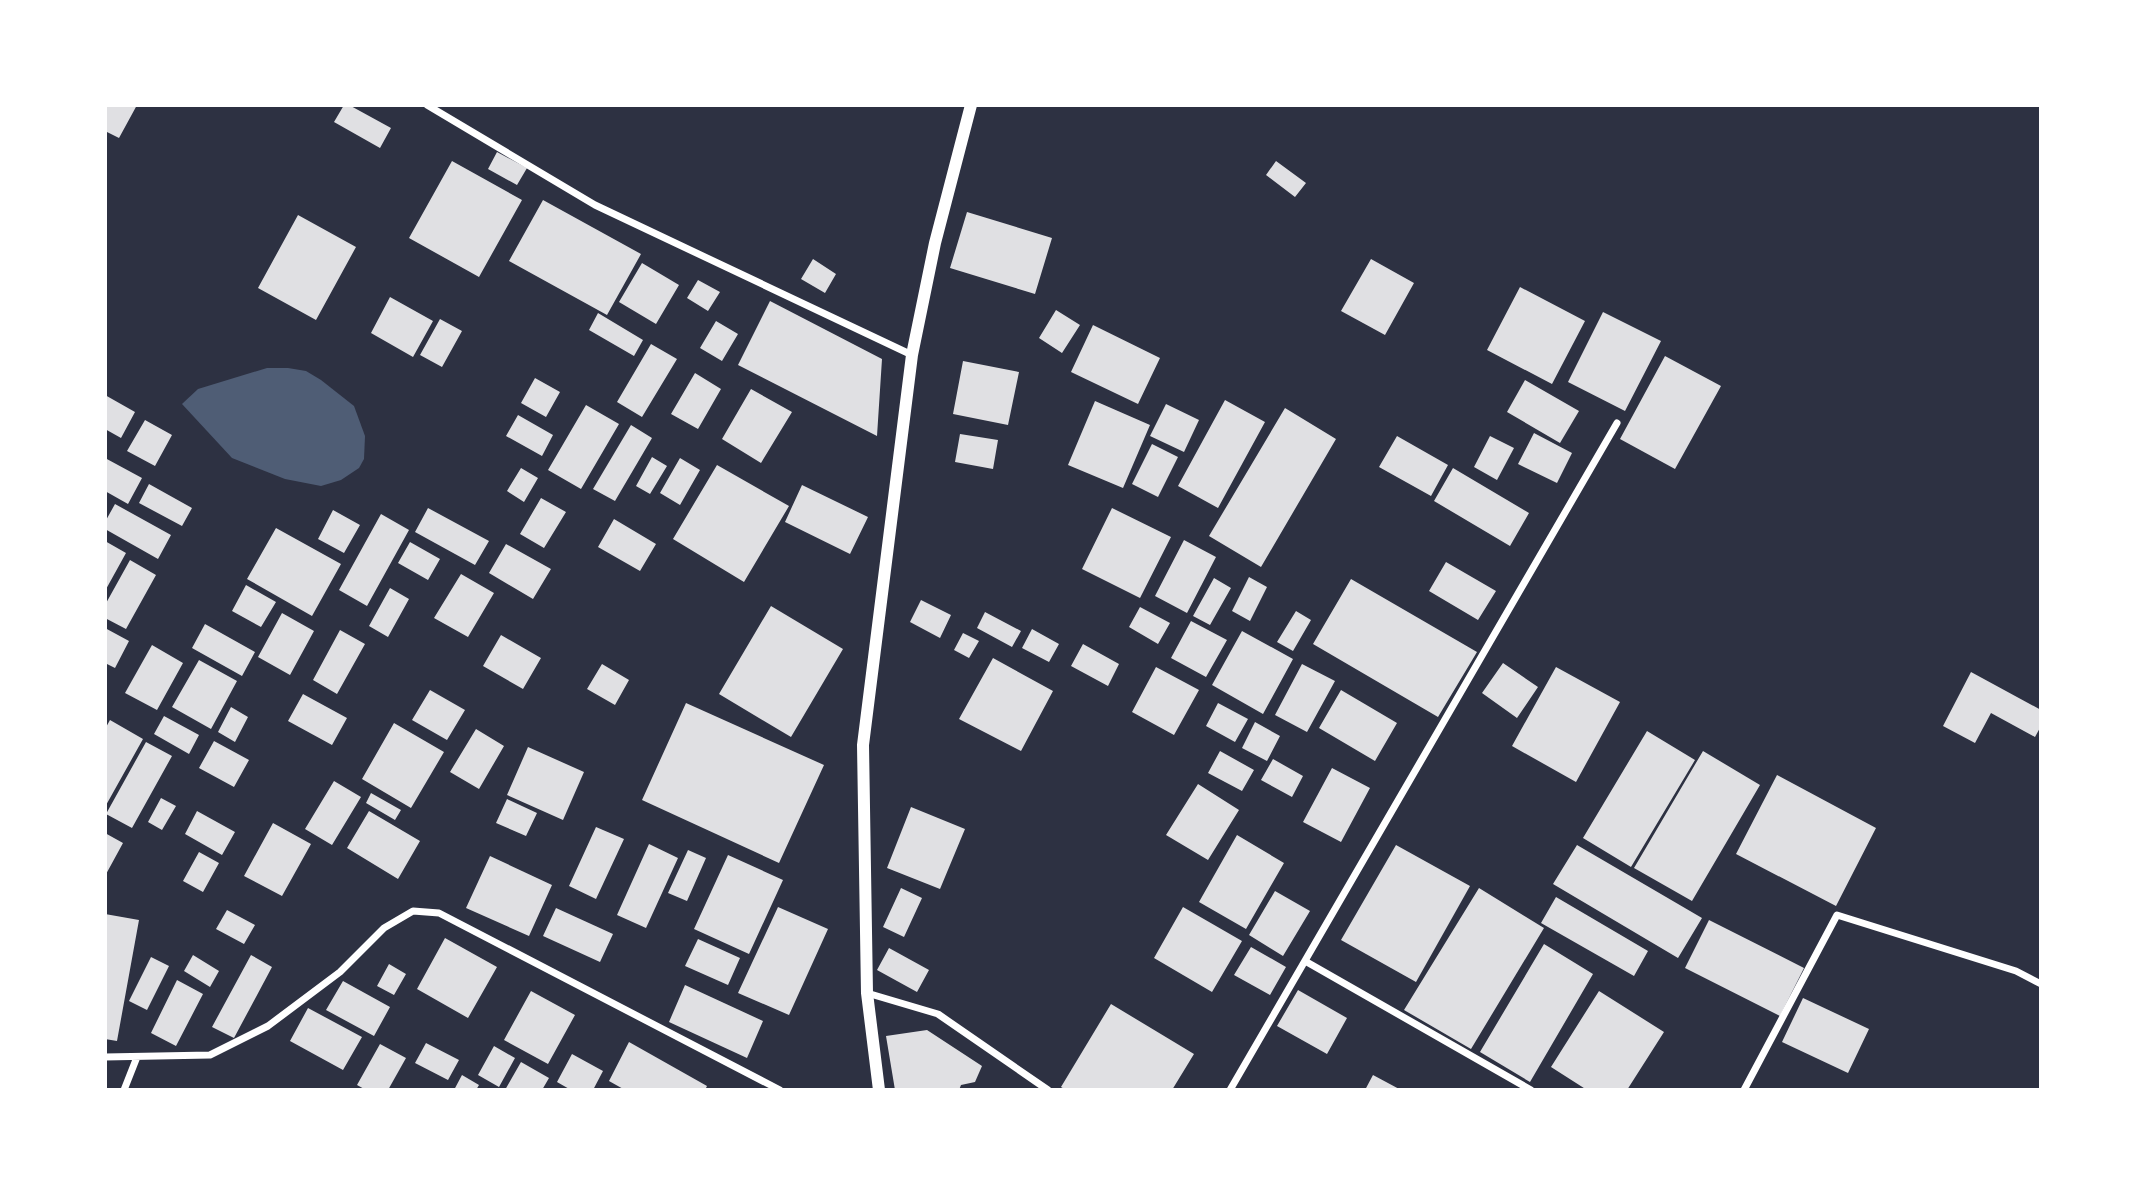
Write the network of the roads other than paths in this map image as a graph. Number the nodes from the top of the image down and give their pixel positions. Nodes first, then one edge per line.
1 (427, 105) edge
2 (971, 105) edge
3 (912, 355) junction
4 (1617, 423) dead end
5 (1304, 961) junction
6 (2041, 984) edge
7 (867, 993) junction
8 (137, 1057) junction
9 (105, 1058) edge
10 (124, 1090) edge
11 (780, 1090) edge
12 (879, 1090) edge
13 (1048, 1090) edge
14 (1230, 1090) edge
15 (1531, 1090) edge
16 (1744, 1090) edge

1 - 3 street
2 - 3 street
3 - 7 street
4 - 5 street
5 - 14 street
5 - 15 street
6 - 16 street
7 - 12 street
7 - 13 street
8 - 9 street
8 - 10 street
8 - 11 street

